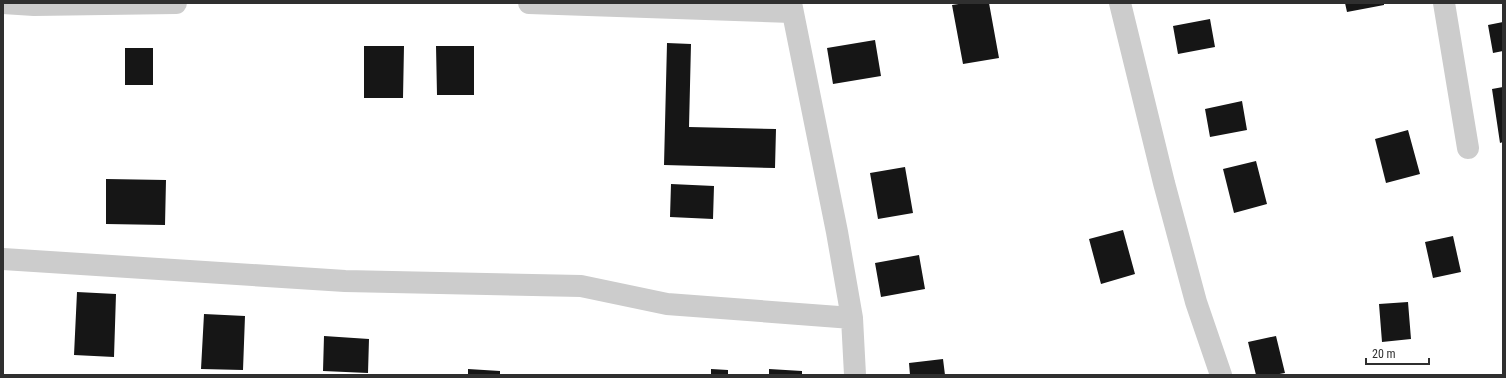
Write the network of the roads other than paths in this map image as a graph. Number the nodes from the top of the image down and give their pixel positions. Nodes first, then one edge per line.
1 (3, 3) edge
2 (176, 3) edge
3 (529, 3) edge
4 (1120, 3) edge
5 (1444, 3) edge
6 (792, 8) edge
7 (1468, 148) dead end
8 (3, 259) edge
9 (852, 318) junction
10 (855, 375) edge
11 (1221, 375) edge

1 - 2 street
3 - 6 street
4 - 11 street
5 - 7 street
6 - 9 street
8 - 9 street
9 - 10 street

